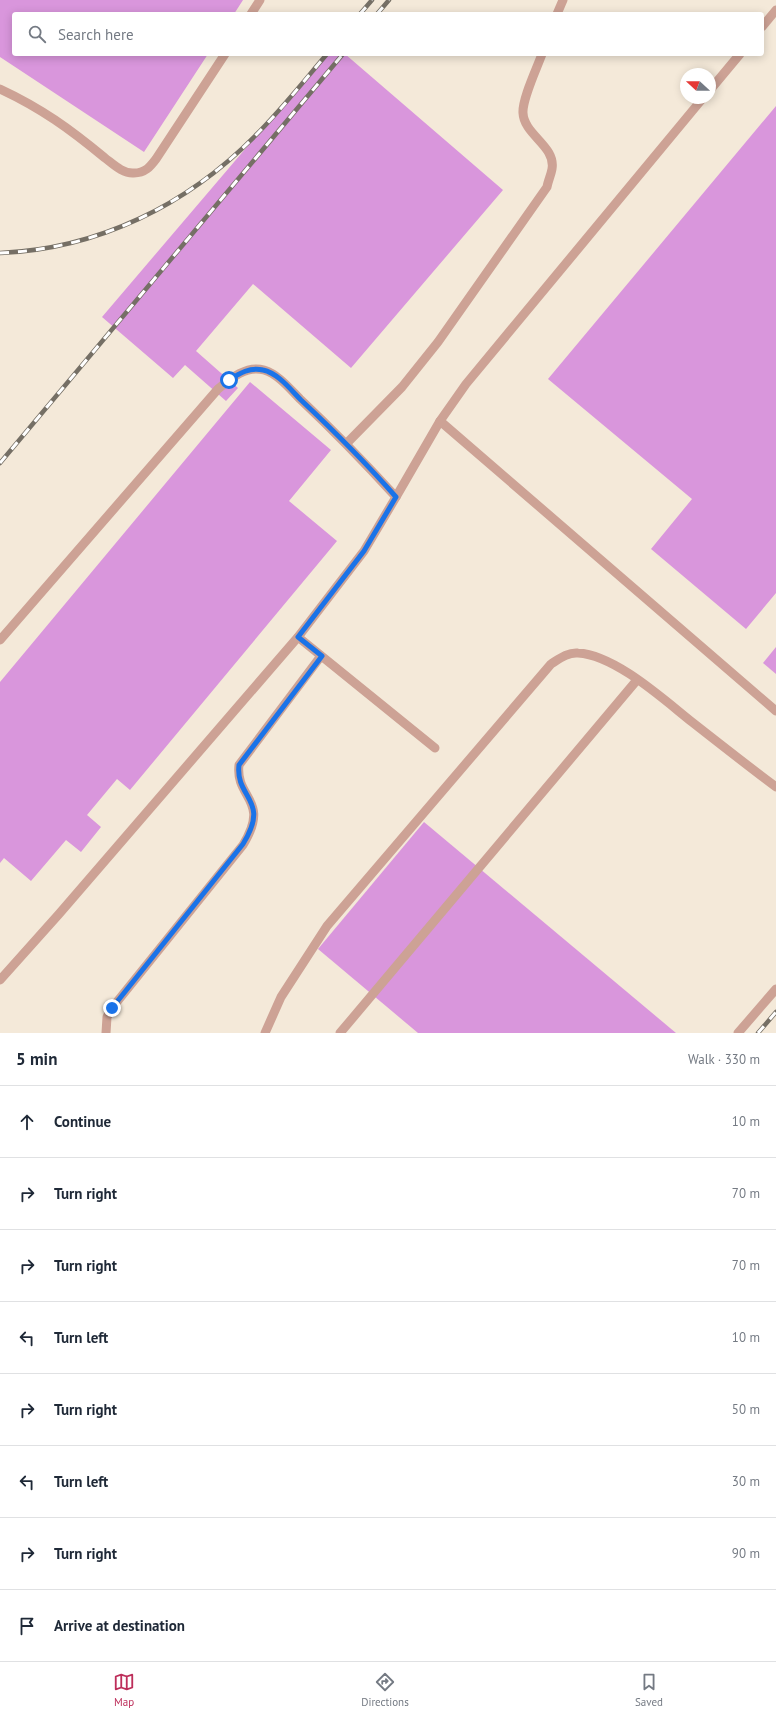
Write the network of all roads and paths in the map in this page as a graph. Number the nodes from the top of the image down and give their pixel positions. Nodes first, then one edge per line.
1 (260, 0) edge
2 (563, 0) edge
3 (776, 10) edge
4 (252, 12) edge
5 (558, 12) edge
6 (764, 25) edge
7 (224, 56) edge
8 (541, 56) edge
9 (738, 56) edge
10 (716, 83) edge
11 (0, 88) edge
12 (698, 104) edge
13 (440, 421) junction
14 (347, 443) junction
15 (396, 497) junction
16 (298, 637) junction
17 (0, 640) edge
18 (322, 656) junction
19 (637, 680) junction
20 (776, 711) edge
21 (435, 748) dead end
22 (776, 787) edge
23 (0, 980) edge
24 (776, 989) edge
25 (106, 1033) edge
26 (265, 1033) edge
27 (340, 1033) edge
28 (738, 1033) edge

1 - 4 lane
2 - 5 lane
3 - 6 lane
7 - 11 lane
8 - 14 lane
9 - 10 lane
12 - 13 lane
13 - 15 lane
13 - 20 lane
14 - 15 lane
14 - 17 lane
15 - 16 lane
16 - 18 lane
16 - 23 lane
18 - 21 lane
18 - 25 lane
19 - 22 lane
19 - 26 lane
19 - 27 lane
24 - 28 lane

